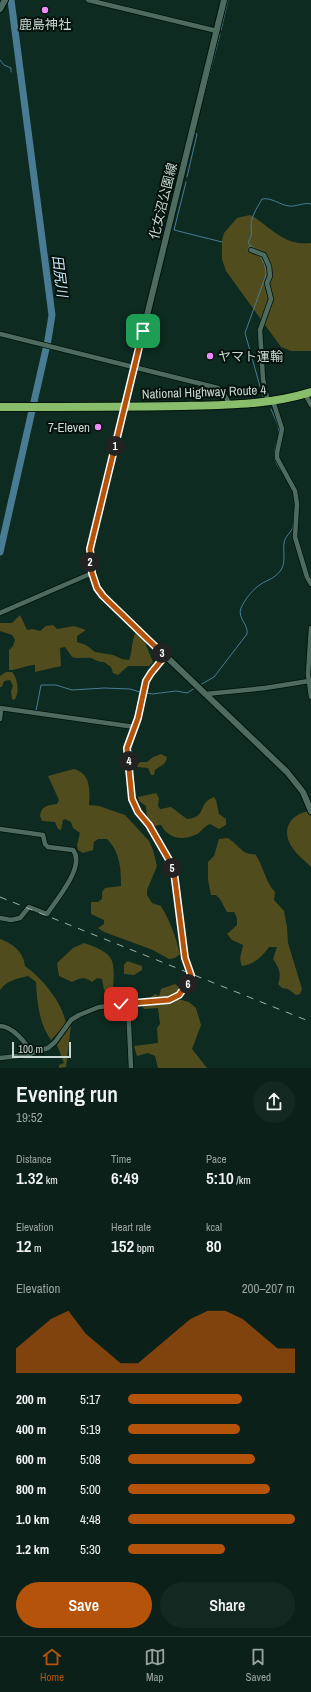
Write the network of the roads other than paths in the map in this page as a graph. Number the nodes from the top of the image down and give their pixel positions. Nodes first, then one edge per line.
1 (5, 0) edge
2 (88, 0) edge
3 (224, 0) edge
4 (0, 9) edge
5 (217, 32) junction
6 (251, 250) dead end
7 (0, 334) edge
8 (134, 368) junction
9 (308, 393) edge
10 (270, 402) junction
11 (230, 405) junction
12 (311, 405) edge
13 (0, 407) edge
14 (124, 407) junction
15 (92, 573) junction
16 (311, 584) edge
17 (0, 613) edge
18 (311, 628) edge
19 (165, 656) junction
20 (310, 660) edge
21 (308, 681) junction
22 (206, 694) junction
23 (311, 696) edge
24 (1, 708) edge
25 (0, 719) edge
26 (135, 727) junction
27 (311, 811) edge
28 (0, 829) edge
29 (0, 918) edge
30 (128, 1004) junction
31 (0, 1026) edge
32 (31, 1054) junction
33 (0, 1058) edge
34 (132, 1068) edge

1 - 4 street
2 - 5 street
3 - 5 street, 化女沼公園線
5 - 8 street, 化女沼公園線
6 - 10 street
7 - 8 street
8 - 11 street
8 - 14 street, 化女沼公園線
9 - 10 highway, National Highway Route 4
9 - 12 street
10 - 11 highway, National Highway Route 4
10 - 16 street
11 - 14 highway, National Highway Route 4
13 - 14 highway, National Highway Route 4
14 - 15 street, 化女沼公園線
15 - 17 street
15 - 19 street, 化女沼公園線
18 - 20 street
19 - 22 street, 化女沼公園線
19 - 26 street
20 - 21 street
21 - 22 street
21 - 23 street
22 - 27 street, 化女沼公園線
24 - 25 street
24 - 26 street
26 - 30 street
28 - 29 street
30 - 32 street
30 - 34 street
31 - 32 street
32 - 33 street

